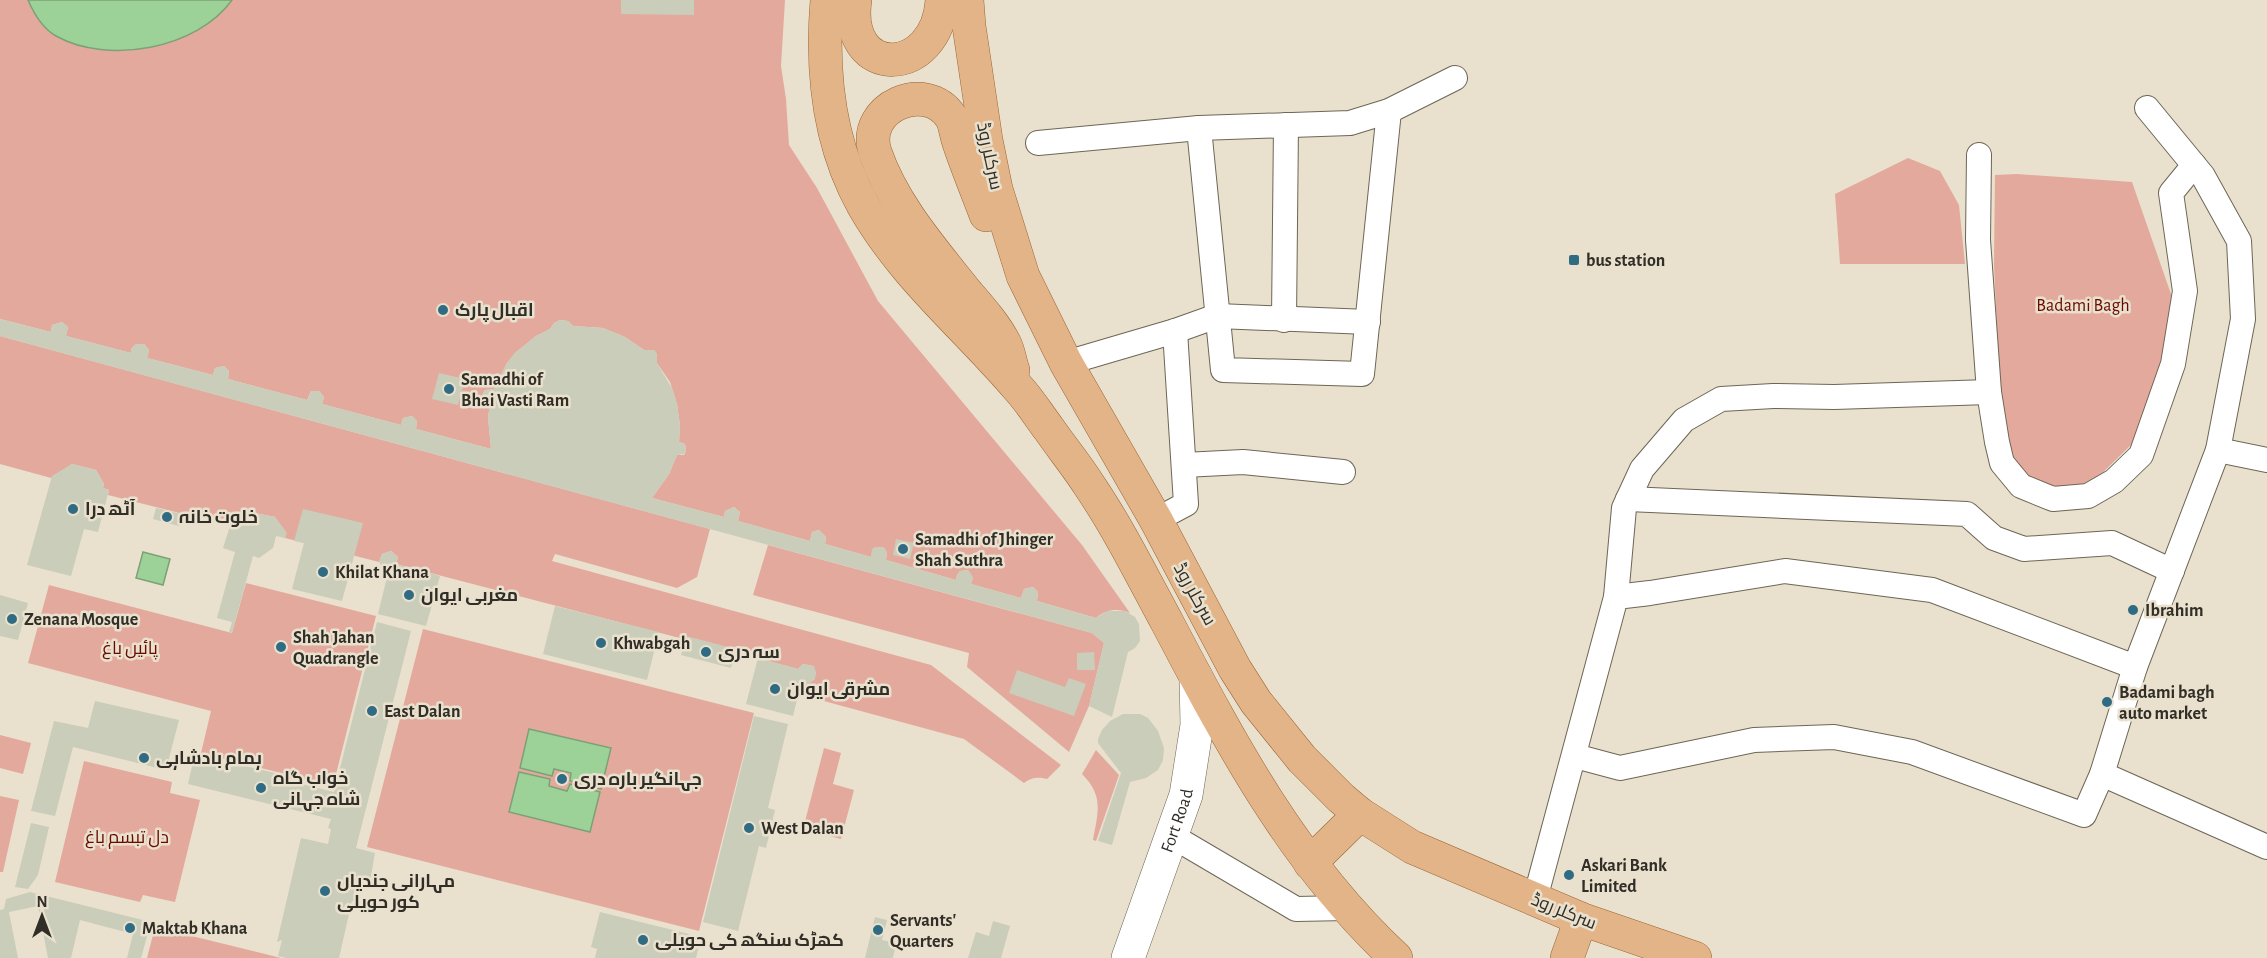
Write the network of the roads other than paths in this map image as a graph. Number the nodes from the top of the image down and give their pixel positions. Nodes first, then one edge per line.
1 (827, 0) edge
2 (855, 0) edge
3 (942, 0) edge
4 (967, 0) edge
5 (1455, 78) dead end
6 (2147, 108) dead end
7 (1389, 111) junction
8 (1286, 125) junction
9 (1199, 128) junction
10 (1038, 142) dead end
11 (1979, 155) dead end
12 (2194, 165) junction
13 (1023, 276) junction
14 (1217, 316) junction
15 (1284, 320) junction
16 (1368, 322) junction
17 (1175, 331) junction
18 (1066, 363) junction
19 (1019, 389) junction
20 (1989, 392) junction
21 (2218, 450) junction
22 (2267, 460) edge
23 (1184, 465) junction
24 (1343, 471) dead end
25 (1628, 500) junction
26 (1156, 520) junction
27 (2172, 571) junction
28 (1616, 597) junction
29 (2134, 667) junction
30 (1196, 677) junction
31 (1575, 756) junction
32 (2102, 774) junction
33 (1360, 814) junction
34 (1172, 836) junction
35 (2267, 847) edge
36 (1310, 863) junction
37 (1535, 899) junction
38 (1347, 908) junction
39 (1581, 919) junction
40 (1128, 958) edge
41 (1396, 958) edge
42 (1567, 958) edge
43 (1695, 958) edge

1 - 19 main road, سرکلر روڈ
2 - 3 main road
4 - 13 main road, سرکلر روڈ
5 - 7 street
6 - 12 street
7 - 8 street
7 - 16 street
8 - 9 street
8 - 15 street
9 - 10 street
9 - 14 street
11 - 20 street
12 - 20 street
12 - 21 street
13 - 18 main road, سرکلر روڈ
13 - 19 main road
14 - 15 street
14 - 16 street
14 - 17 street
15 - 16 street
17 - 18 street
17 - 23 street
18 - 26 main road, سرکلر روڈ
19 - 30 main road, سرکلر روڈ
20 - 25 street
21 - 22 street
21 - 27 street
23 - 24 street
23 - 26 street
25 - 27 street
25 - 28 street
26 - 33 main road, سرکلر روڈ
27 - 29 street
28 - 29 street
28 - 31 street
29 - 32 street
30 - 34 street, Fort Road
30 - 36 main road, سرکلر روڈ
31 - 32 street
31 - 37 street
32 - 35 street
33 - 36 main road
33 - 37 main road, سرکلر روڈ
34 - 38 street
34 - 40 street, Fort Road
36 - 38 main road, سرکلر روڈ
37 - 39 main road, سرکلر روڈ
38 - 41 main road, سرکلر روڈ
39 - 42 main road
39 - 43 main road, سرکلر روڈ

